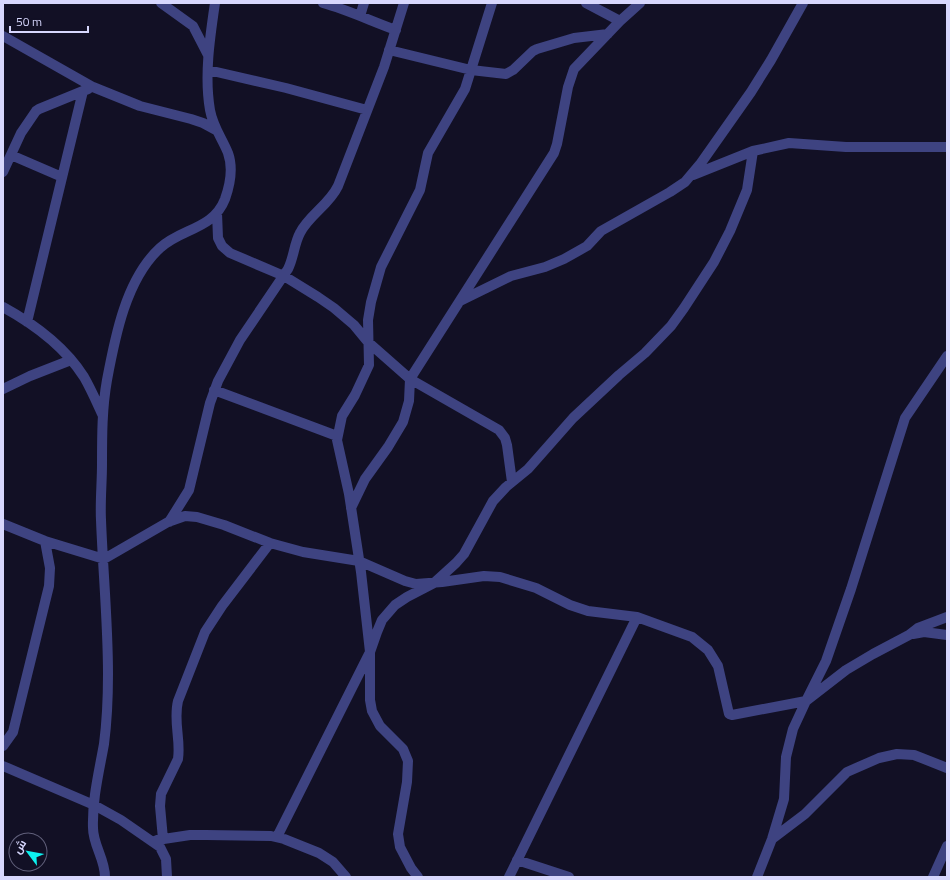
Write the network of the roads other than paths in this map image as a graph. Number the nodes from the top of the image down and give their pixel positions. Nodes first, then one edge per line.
1 (161, 3) edge
2 (215, 3) edge
3 (323, 3) edge
4 (364, 3) edge
5 (404, 3) edge
6 (492, 3) edge
7 (586, 3) edge
8 (640, 3) edge
9 (803, 3) edge
10 (360, 16) junction
11 (620, 21) junction
12 (396, 30) junction
13 (608, 34) junction
14 (3, 36) edge
15 (389, 50) junction
16 (208, 55) junction
17 (208, 70) junction
18 (471, 70) junction
19 (88, 89) junction
20 (367, 110) junction
21 (216, 130) junction
22 (947, 147) edge
23 (753, 151) junction
24 (11, 154) junction
25 (3, 172) edge
26 (693, 175) junction
27 (62, 177) junction
28 (217, 213) junction
29 (284, 276) junction
30 (460, 301) junction
31 (3, 307) edge
32 (27, 322) junction
33 (368, 342) junction
34 (947, 356) edge
35 (71, 360) junction
36 (410, 379) junction
37 (3, 389) edge
38 (214, 390) junction
39 (103, 416) junction
40 (337, 436) junction
41 (512, 482) junction
42 (351, 508) junction
43 (169, 522) junction
44 (3, 524) edge
45 (45, 541) junction
46 (270, 543) junction
47 (104, 560) junction
48 (359, 561) junction
49 (434, 583) junction
50 (636, 617) junction
51 (947, 617) edge
52 (910, 635) junction
53 (947, 635) edge
54 (370, 652) junction
55 (806, 701) junction
56 (3, 746) edge
57 (3, 766) edge
58 (947, 768) edge
59 (94, 805) junction
60 (277, 838) junction
61 (163, 839) junction
62 (772, 839) junction
63 (152, 841) junction
64 (947, 846) edge
65 (517, 860) junction
66 (105, 877) edge
67 (167, 877) edge
68 (346, 877) edge
69 (418, 877) edge
70 (509, 877) edge
71 (569, 877) edge
72 (758, 877) edge
73 (933, 877) edge

1 - 16 street
2 - 16 street
3 - 10 street
4 - 10 street
5 - 12 street
6 - 18 street
7 - 11 street
8 - 11 street
9 - 26 street
10 - 12 street
11 - 13 street
12 - 15 street
13 - 18 street
13 - 30 street
14 - 19 street
15 - 18 street
15 - 20 street
16 - 17 street
17 - 20 street
17 - 21 street
18 - 33 street
19 - 21 street
19 - 24 street
19 - 27 street
20 - 29 street
21 - 28 street
22 - 23 street
23 - 26 street
23 - 41 street
24 - 25 street
24 - 27 street
26 - 30 street
27 - 32 street
28 - 29 street
28 - 39 street
29 - 33 street
29 - 38 street
30 - 36 street
31 - 32 street
32 - 35 street
33 - 36 street
33 - 40 street
34 - 55 street
35 - 37 street
35 - 39 street
36 - 41 street
36 - 42 street
38 - 40 street
38 - 43 street
39 - 47 street
40 - 42 street
41 - 49 street
42 - 48 street
43 - 46 street
43 - 47 street
44 - 45 street
45 - 47 street
45 - 56 street
46 - 48 street
46 - 61 street
47 - 59 street
48 - 49 street
48 - 54 street
49 - 50 street
49 - 54 street
50 - 55 street
50 - 65 street
51 - 52 street
52 - 53 street
52 - 55 street
54 - 60 street
54 - 69 street
55 - 62 street
57 - 59 street
58 - 62 street
59 - 63 street
59 - 66 street
60 - 61 street
60 - 68 street
61 - 63 street
62 - 72 street
63 - 67 street
64 - 73 street
65 - 70 street
65 - 71 street

